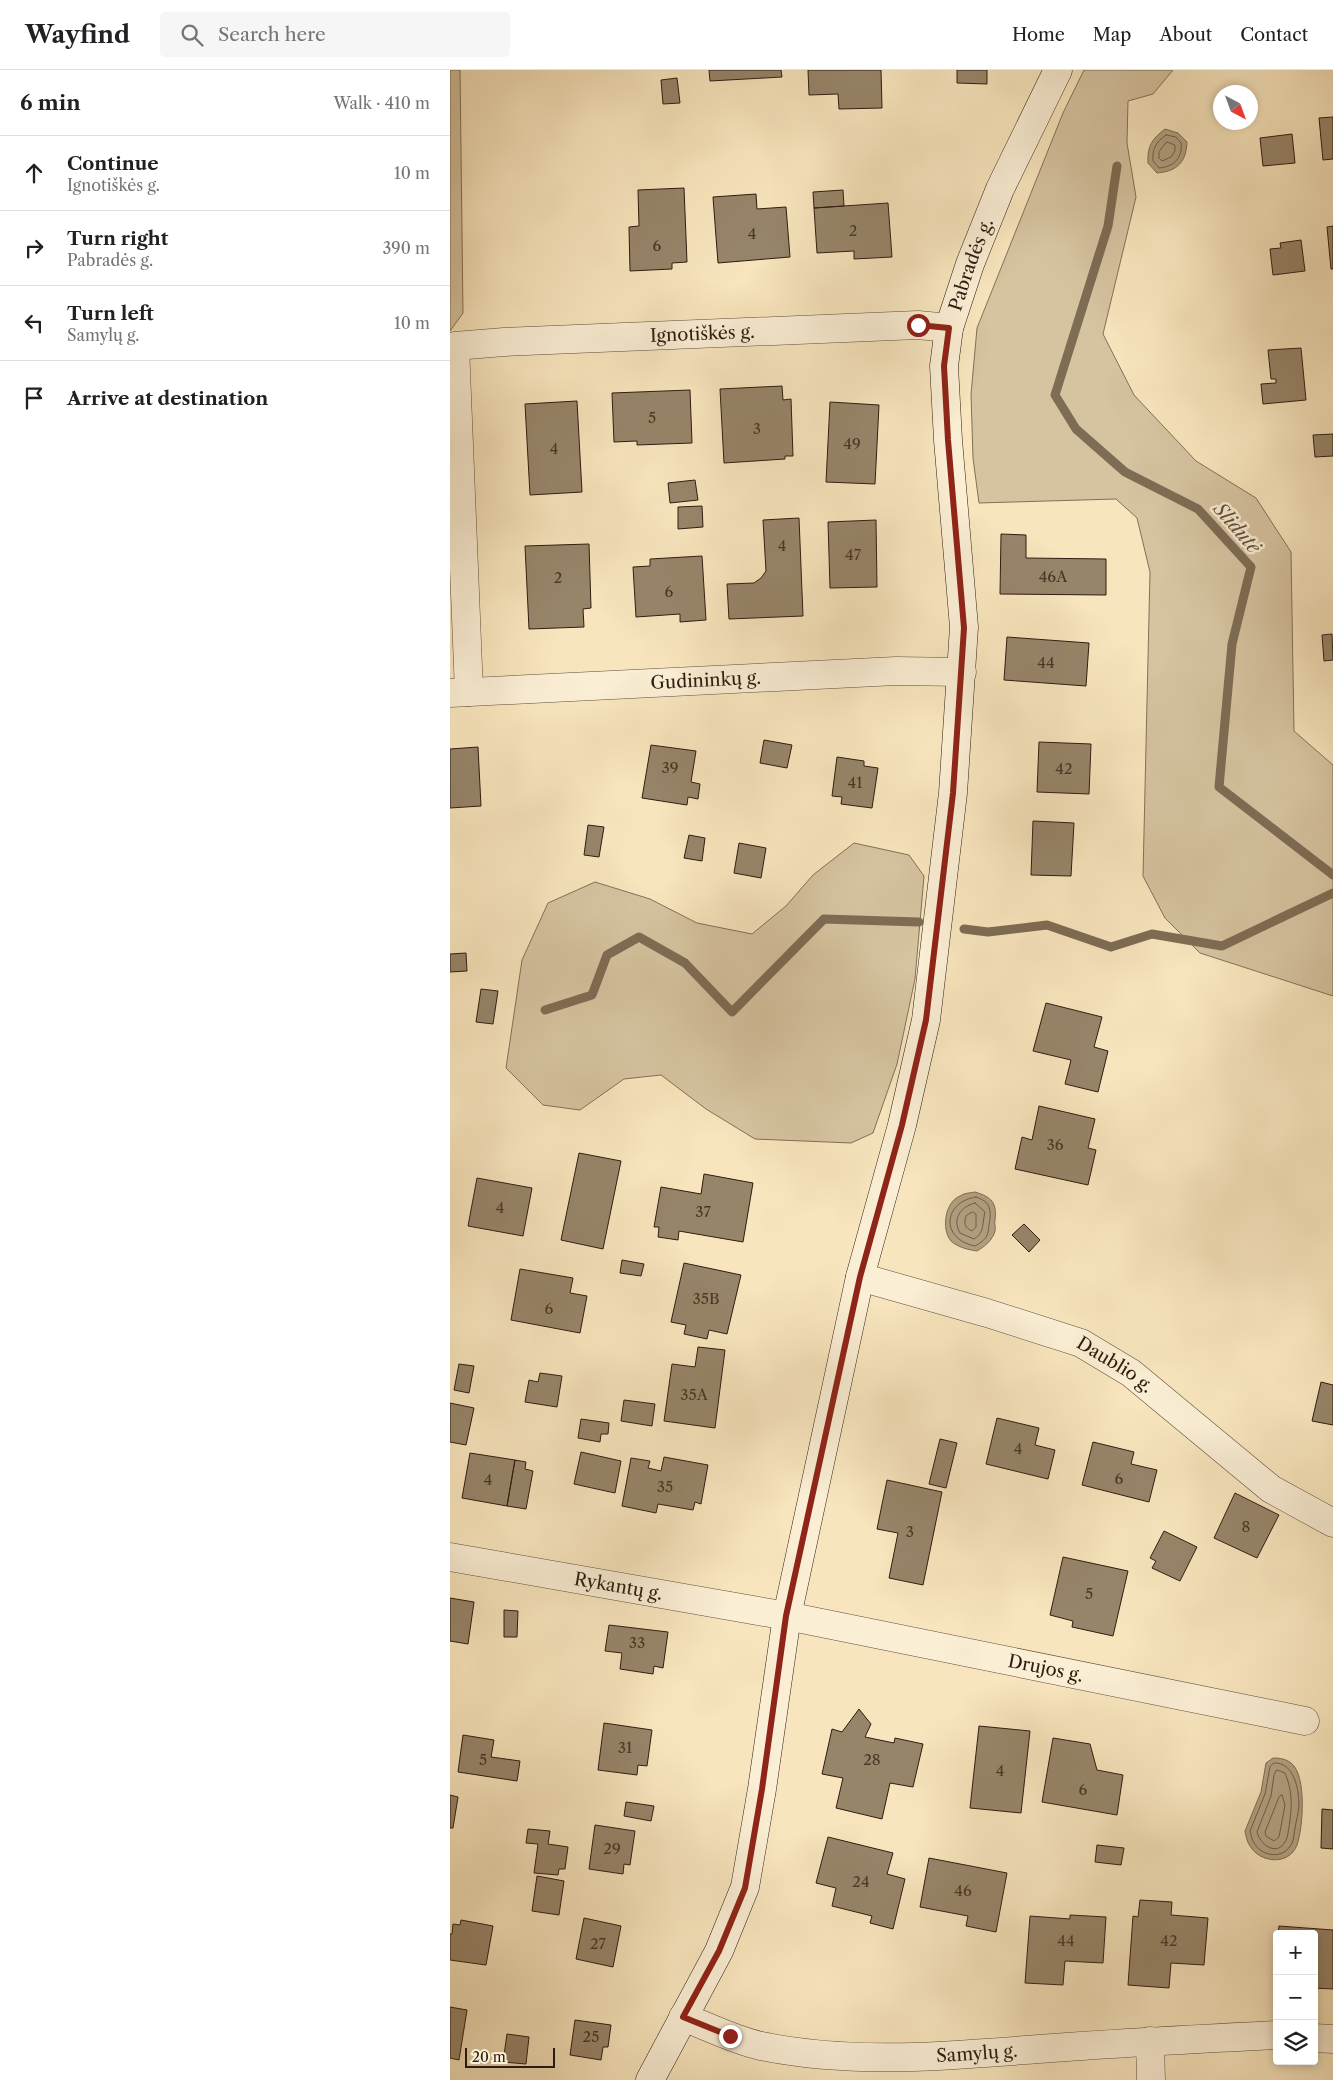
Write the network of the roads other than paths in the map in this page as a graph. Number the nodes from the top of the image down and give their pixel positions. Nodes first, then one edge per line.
1 (1058, 70) edge
2 (949, 328) junction
3 (962, 672) junction
4 (460, 692) edge
5 (860, 1277) junction
6 (1333, 1523) edge
7 (450, 1556) edge
8 (786, 1616) junction
9 (1305, 1721) dead end
10 (683, 2017) junction
11 (1273, 2035) edge
12 (1318, 2038) edge
13 (1333, 2039) edge
14 (1150, 2041) junction
15 (650, 2080) edge
16 (1151, 2080) edge

1 - 2 street, Pabradės g.
2 - 3 street, Pabradės g.
2 - 4 street, Ignotiškės g.
3 - 4 street, Gudininkų g.
3 - 5 street, Pabradės g.
5 - 6 street, Daublio g.
5 - 8 street, Pabradės g.
7 - 8 street, Rykantų g.
8 - 9 street, Drujos g.
8 - 10 street, Pabradės g.
10 - 14 street, Samylų g.
10 - 15 street, Pabradės g.
11 - 14 street, Samylų g.
12 - 13 street
14 - 16 street

